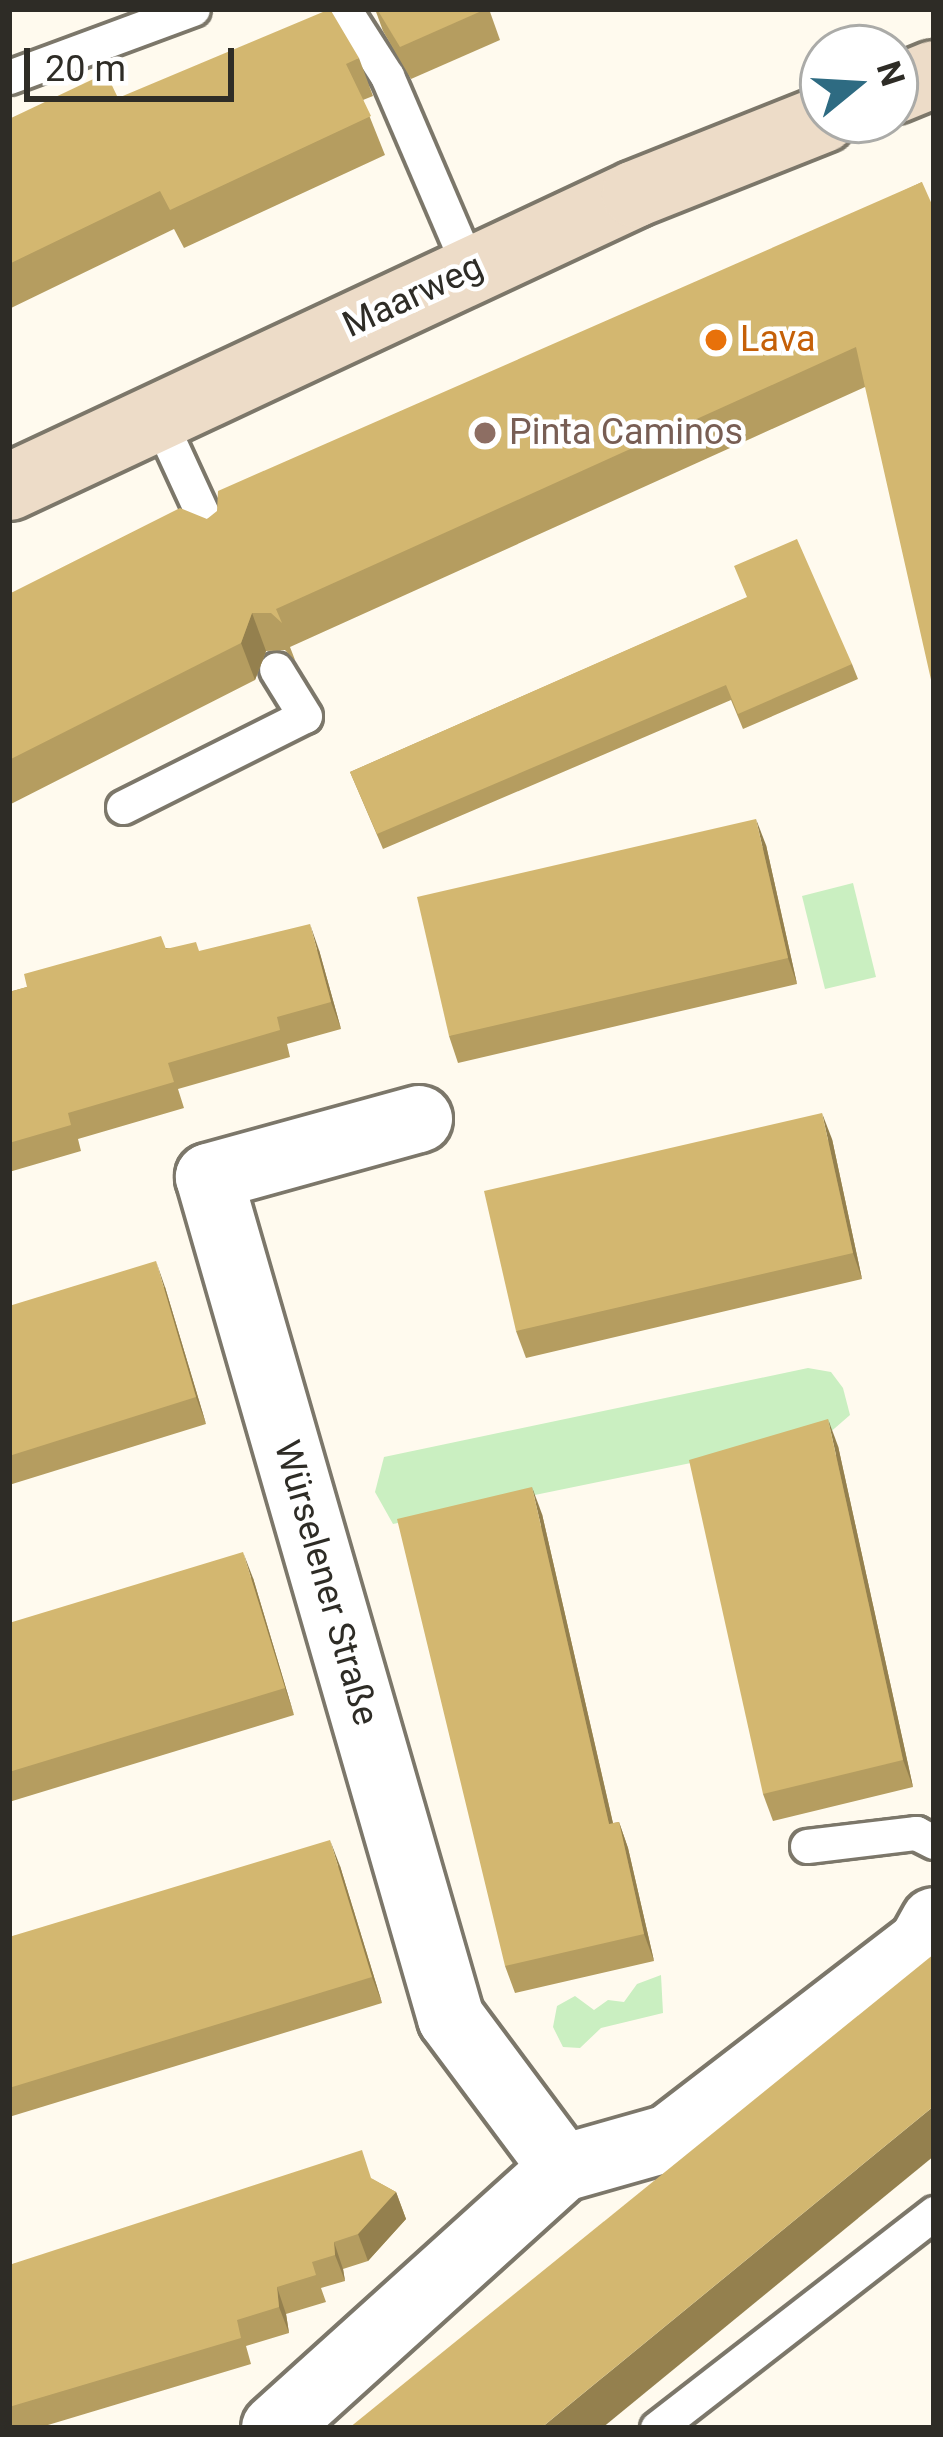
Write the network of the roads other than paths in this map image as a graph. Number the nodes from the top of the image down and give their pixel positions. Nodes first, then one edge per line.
1 (193, 9) edge
2 (344, 9) edge
3 (9, 77) edge
4 (799, 128) edge
5 (470, 270) junction
6 (156, 413) junction
7 (9, 487) edge
8 (213, 537) edge
9 (276, 669) dead end
10 (123, 806) dead end
11 (418, 1119) dead end
12 (934, 1842) edge
13 (807, 1846) dead end
14 (934, 1922) edge
15 (563, 2168) junction
16 (934, 2213) edge
17 (275, 2428) edge
18 (657, 2428) edge

1 - 3 lane
2 - 5 lane
4 - 5 main road, Maarweg
5 - 6 main road, Maarweg
6 - 7 main road, Maarweg
6 - 8 lane
9 - 10 lane
11 - 15 street, Würselener Straße
12 - 13 lane
14 - 15 street
15 - 17 street
16 - 18 lane

